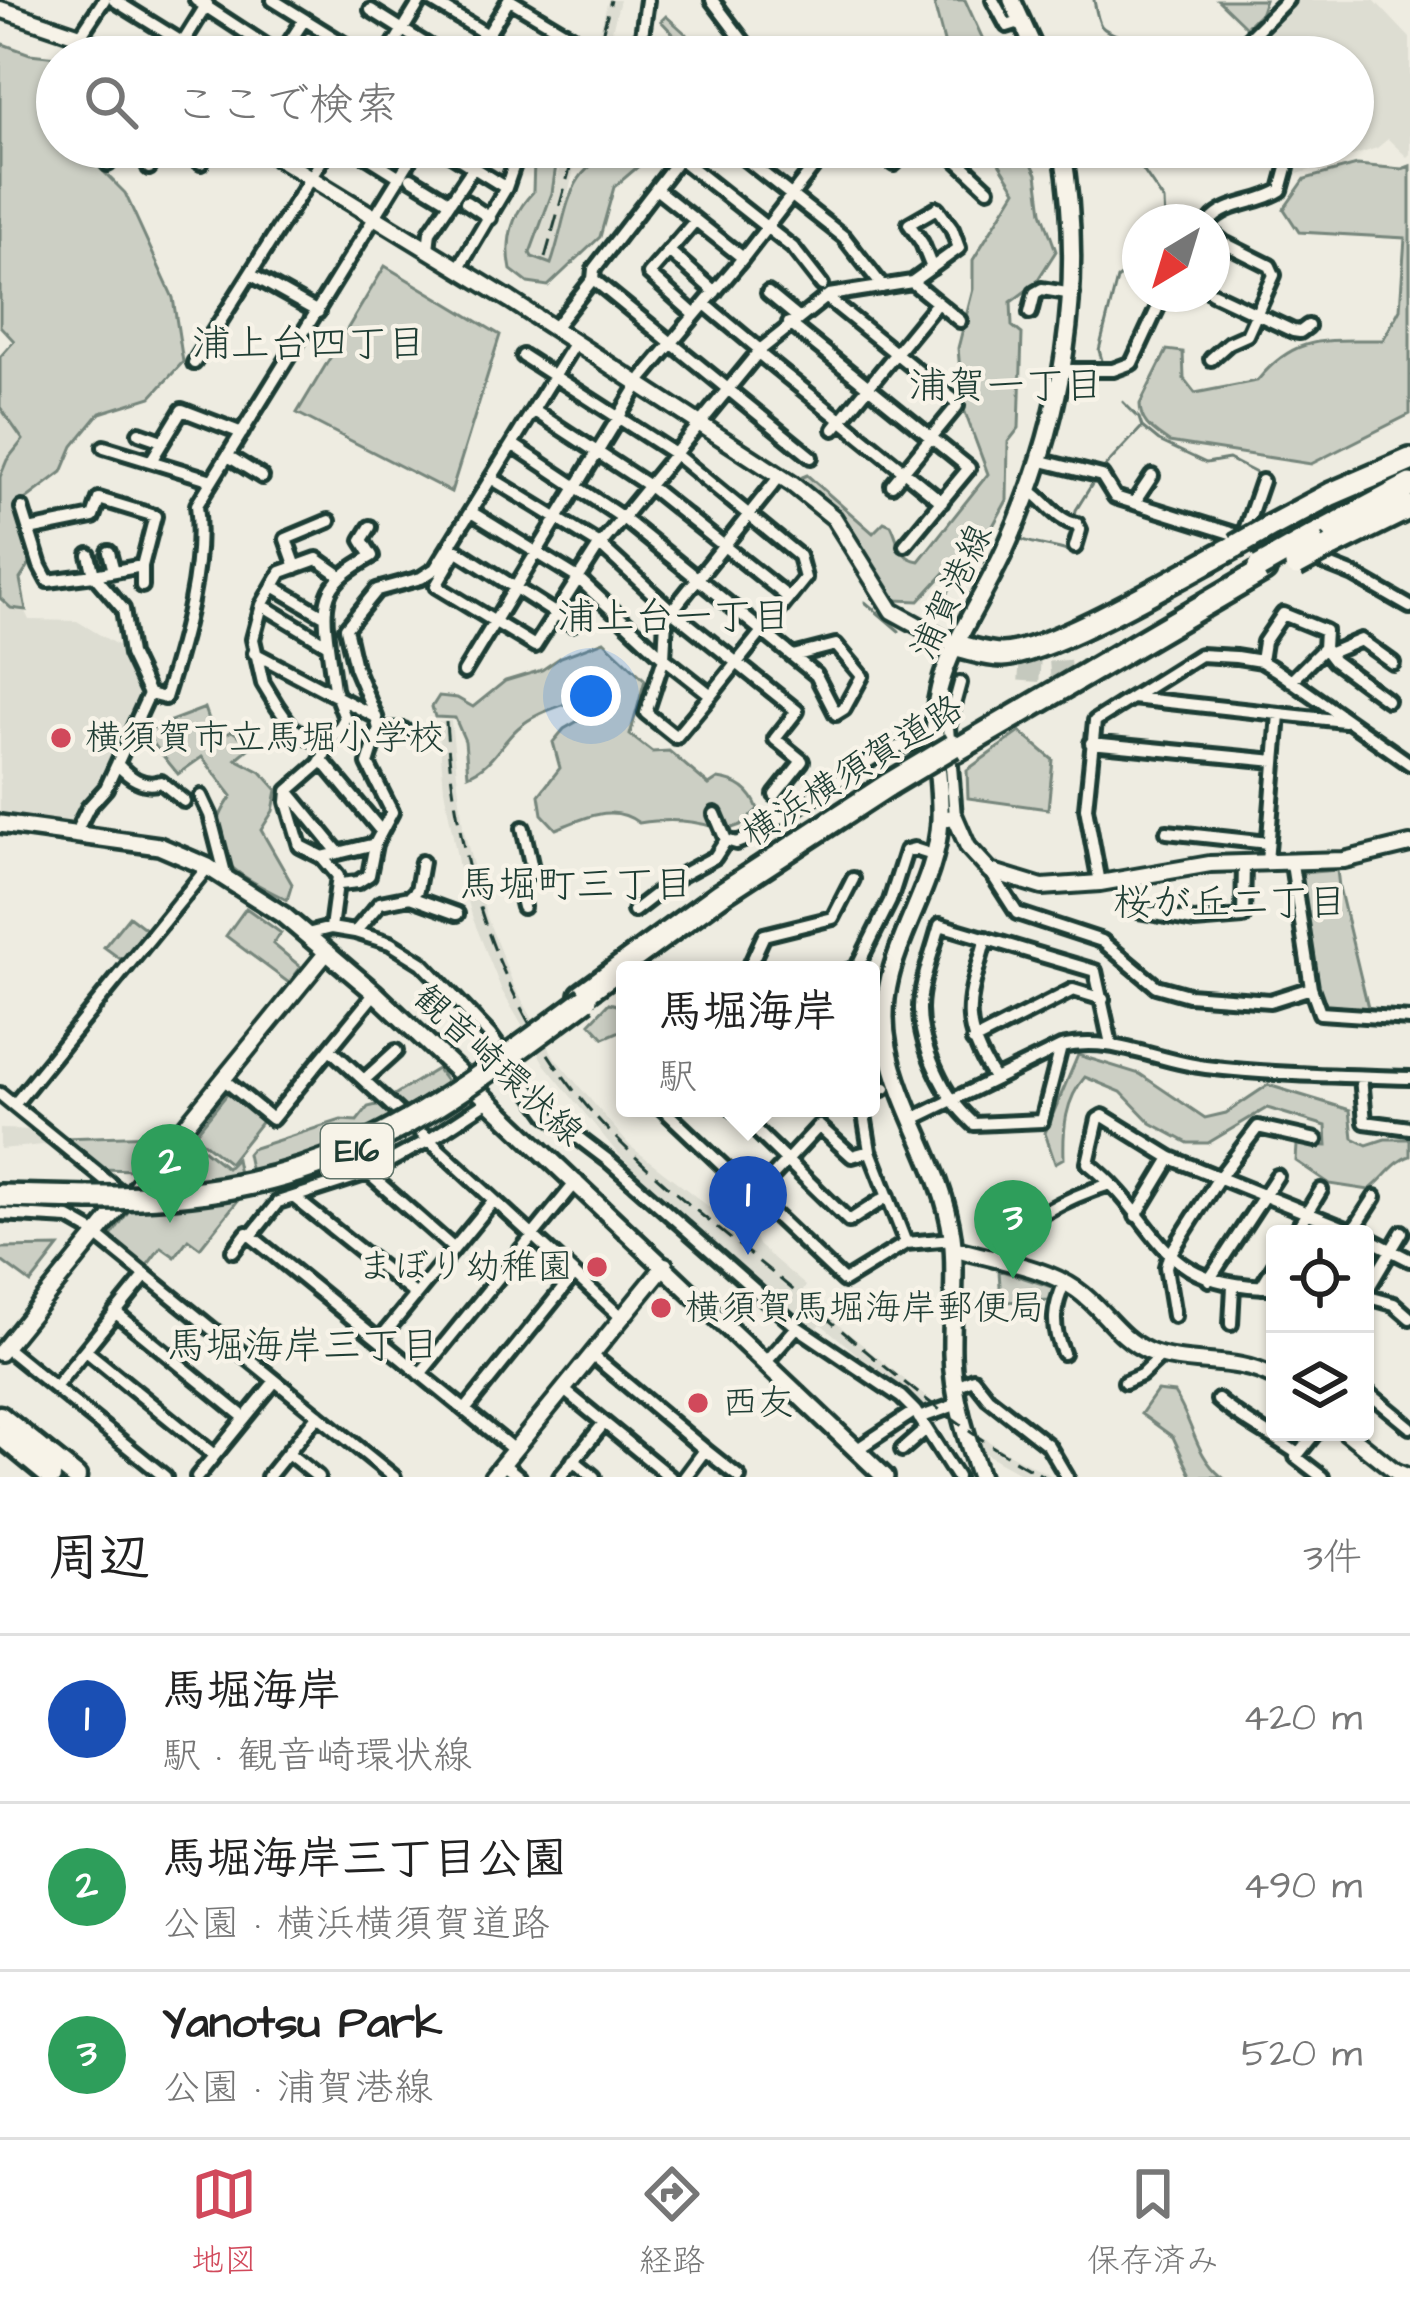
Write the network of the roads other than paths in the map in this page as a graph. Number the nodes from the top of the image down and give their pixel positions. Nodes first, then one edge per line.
1 (104, 0) edge
2 (114, 0) edge
3 (273, 0) edge
4 (421, 0) edge
5 (510, 0) edge
6 (646, 0) edge
7 (993, 0) edge
8 (1012, 0) edge
9 (1275, 0) edge
10 (1287, 0) edge
11 (204, 2) edge
12 (437, 2) edge
13 (716, 2) edge
14 (2, 5) edge
15 (371, 10) dead end
16 (1269, 19) junction
17 (304, 20) junction
18 (1023, 21) junction
19 (403, 30) junction
20 (488, 34) junction
21 (80, 36) joint
22 (172, 36) edge
23 (187, 36) edge
24 (253, 36) edge
25 (294, 36) edge
26 (330, 36) edge
27 (399, 36) edge
28 (413, 36) edge
29 (491, 36) edge
30 (570, 36) edge
31 (642, 36) edge
32 (740, 36) edge
33 (1029, 36) edge
34 (1251, 36) edge
35 (295, 168) edge
36 (317, 168) edge
37 (389, 168) edge
38 (410, 168) edge
39 (473, 168) joint
40 (512, 168) edge
41 (672, 168) edge
42 (692, 168) edge
43 (758, 168) edge
44 (813, 168) edge
45 (966, 168) edge
46 (1065, 168) edge
47 (1287, 168) edge
48 (311, 178) junction
49 (406, 178) junction
50 (506, 188) junction
51 (656, 189) junction
52 (988, 189) dead end
53 (793, 195) junction
54 (449, 201) junction
55 (466, 202) dead end
56 (1230, 209) edge
57 (375, 217) junction
58 (490, 218) junction
59 (695, 220) junction
60 (467, 225) dead end
61 (767, 228) junction
62 (481, 235) junction
63 (1230, 246) edge
64 (428, 248) junction
65 (669, 251) junction
66 (743, 258) junction
67 (458, 268) junction
68 (932, 268) junction
69 (250, 274) junction
70 (593, 279) junction
71 (912, 282) junction
72 (883, 287) junction
73 (824, 291) junction
74 (715, 292) junction
75 (768, 293) dead end
76 (1073, 294) junction
77 (1230, 300) edge
78 (937, 303) junction
79 (705, 304) junction
80 (318, 312) junction
81 (1156, 312) edge
82 (1258, 312) junction
83 (1030, 314) dead end
84 (695, 315) junction
85 (793, 320) junction
86 (960, 321) dead end
87 (1308, 326) dead end
88 (554, 328) junction
89 (575, 342) junction
90 (670, 344) junction
91 (760, 350) junction
92 (896, 354) junction
93 (523, 356) dead end
94 (1211, 358) dead end
95 (194, 363) dead end
96 (1063, 370) junction
97 (554, 376) junction
98 (640, 382) junction
99 (868, 388) junction
100 (728, 390) junction
101 (533, 410) junction
102 (621, 417) junction
103 (700, 423) junction
104 (838, 425) junction
105 (139, 433) dead end
106 (242, 433) junction
107 (931, 438) junction
108 (162, 441) junction
109 (512, 444) junction
110 (104, 447) dead end
111 (600, 451) junction
112 (675, 454) junction
113 (228, 456) junction
114 (811, 457) dead end
115 (1410, 460) edge
116 (152, 461) junction
117 (1042, 461) junction
118 (903, 471) junction
119 (780, 476) junction
120 (1152, 476) dead end
121 (262, 477) dead end
122 (491, 478) junction
123 (212, 480) junction
124 (1262, 482) dead end
125 (892, 484) dead end
126 (579, 485) junction
127 (649, 486) junction
128 (1410, 489) edge
129 (1030, 491) junction
130 (942, 502) junction
131 (1134, 503) junction
132 (1255, 503) junction
133 (1410, 507) edge
134 (22, 508) dead end
135 (470, 512) junction
136 (749, 515) junction
137 (623, 518) junction
138 (558, 519) junction
139 (1275, 519) junction
140 (328, 521) dead end
141 (370, 527) dead end
142 (28, 530) junction
143 (1240, 541) junction
144 (1320, 542) junction
145 (601, 545) junction
146 (905, 545) dead end
147 (724, 547) junction
148 (1075, 547) dead end
149 (453, 548) junction
150 (110, 552) dead end
151 (538, 553) junction
152 (89, 555) dead end
153 (142, 566) junction
154 (296, 567) junction
155 (114, 571) junction
156 (94, 575) junction
157 (341, 576) junction
158 (578, 578) junction
159 (698, 579) junction
160 (142, 586) dead end
161 (273, 586) junction
162 (517, 587) junction
163 (789, 598) junction
164 (262, 605) junction
165 (1410, 608) edge
166 (672, 611) junction
167 (557, 612) junction
168 (324, 616) junction
169 (495, 622) junction
170 (572, 624) dead end
171 (762, 631) junction
172 (328, 645) junction
173 (1327, 651) junction
174 (953, 652) junction
175 (254, 653) junction
176 (793, 656) junction
177 (664, 658) junction
178 (1134, 658) dead end
179 (1261, 661) junction
180 (736, 663) junction
181 (1394, 663) dead end
182 (1018, 670) tunnel mouth
183 (464, 672) dead end
184 (1291, 681) junction
185 (960, 683) dead end
186 (149, 694) junction
187 (711, 694) junction
188 (339, 698) junction
189 (1132, 698) junction
190 (1387, 700) dead end
191 (1279, 714) junction
192 (1348, 722) junction
193 (377, 723) junction
194 (404, 730) dead end
195 (1091, 743) junction
196 (947, 745) junction
197 (326, 753) junction
198 (1274, 761) junction
199 (117, 764) junction
200 (1410, 764) edge
201 (890, 787) junction
202 (288, 791) junction
203 (776, 795) dead end
204 (201, 796) dead end
205 (184, 801) dead end
206 (715, 814) dead end
207 (947, 818) junction
208 (0, 824) edge
209 (523, 828) dead end
210 (381, 831) junction
211 (1167, 832) dead end
212 (75, 834) junction
213 (725, 840) junction
214 (1268, 843) junction
215 (375, 844) junction
216 (1410, 844) edge
217 (338, 852) junction
218 (933, 855) junction
219 (322, 857) junction
220 (422, 862) dead end
221 (1267, 862) junction
222 (1244, 864) junction
223 (1292, 864) junction
224 (208, 867) junction
225 (990, 871) junction
226 (226, 877) junction
227 (853, 879) dead end
228 (1125, 879) junction
229 (340, 884) junction
230 (1100, 884) junction
231 (410, 897) junction
232 (523, 907) dead end
233 (634, 911) dead end
234 (457, 914) dead end
235 (331, 928) junction
236 (356, 932) junction
237 (307, 934) junction
238 (986, 938) junction
239 (327, 952) junction
240 (633, 961) edge
241 (638, 961) edge
242 (753, 961) edge
243 (860, 961) edge
244 (616, 974) edge
245 (616, 976) edge
246 (1311, 988) junction
247 (375, 993) junction
248 (584, 998) junction
249 (1103, 999) junction
250 (1410, 1019) edge
251 (973, 1041) junction
252 (1111, 1043) junction
253 (1061, 1047) junction
254 (330, 1048) junction
255 (396, 1051) dead end
256 (1361, 1077) junction
257 (994, 1078) junction
258 (1410, 1078) edge
259 (224, 1079) junction
260 (364, 1080) junction
261 (885, 1088) dead end
262 (880, 1090) edge
263 (0, 1094) edge
264 (490, 1100) junction
265 (950, 1101) junction
266 (14, 1105) junction
267 (671, 1117) edge
268 (742, 1117) edge
269 (864, 1117) edge
270 (913, 1119) junction
271 (1410, 1128) edge
272 (429, 1140) junction
273 (1316, 1140) dead end
274 (870, 1151) junction
275 (1171, 1158) junction
276 (787, 1160) junction
277 (368, 1173) junction
278 (1277, 1177) dead end
279 (1218, 1179) junction
280 (577, 1181) junction
281 (1110, 1184) junction
282 (1322, 1190) dead end
283 (0, 1193) edge
284 (754, 1196) junction
285 (888, 1196) junction
286 (127, 1197) junction
287 (1263, 1197) junction
288 (1376, 1197) dead end
289 (296, 1198) junction
290 (494, 1200) junction
291 (0, 1214) edge
292 (1307, 1214) junction
293 (1136, 1216) junction
294 (1300, 1225) edge
295 (1334, 1225) edge
296 (1362, 1225) edge
297 (1402, 1232) dead end
298 (96, 1235) junction
299 (532, 1235) junction
300 (251, 1236) junction
301 (1374, 1242) edge
302 (906, 1243) junction
303 (953, 1244) junction
304 (454, 1249) junction
305 (1392, 1250) junction
306 (232, 1251) dead end
307 (1169, 1256) junction
308 (994, 1260) junction
309 (1410, 1260) edge
310 (665, 1265) junction
311 (574, 1274) junction
312 (146, 1275) junction
313 (1266, 1279) edge
314 (1209, 1280) junction
315 (1374, 1280) edge
316 (1065, 1282) junction
317 (1233, 1286) junction
318 (1261, 1287) junction
319 (1266, 1287) edge
320 (416, 1295) junction
321 (1374, 1298) edge
322 (116, 1312) junction
323 (1174, 1316) dead end
324 (622, 1318) junction
325 (1410, 1318) edge
326 (1231, 1324) dead end
327 (797, 1327) junction
328 (379, 1340) junction
329 (3, 1350) edge
330 (85, 1350) junction
331 (1063, 1353) dead end
332 (592, 1355) junction
333 (1162, 1355) junction
334 (767, 1361) junction
335 (420, 1373) junction
336 (1266, 1375) edge
337 (275, 1381) junction
338 (1125, 1382) dead end
339 (55, 1387) junction
340 (954, 1387) junction
341 (563, 1389) junction
342 (1374, 1397) edge
343 (1218, 1400) dead end
344 (958, 1404) junction
345 (465, 1410) junction
346 (318, 1415) junction
347 (0, 1416) edge
348 (245, 1418) junction
349 (920, 1419) junction
350 (604, 1423) junction
351 (1410, 1426) edge
352 (0, 1435) edge
353 (1309, 1441) edge
354 (1357, 1441) edge
355 (859, 1448) junction
356 (514, 1450) junction
357 (705, 1450) junction
358 (902, 1450) dead end
359 (288, 1453) junction
360 (1298, 1454) junction
361 (214, 1455) junction
362 (574, 1460) junction
363 (503, 1464) junction
364 (1398, 1475) edge
365 (882, 1476) edge
366 (51, 1477) edge
367 (76, 1477) edge
368 (165, 1477) edge
369 (196, 1477) edge
370 (268, 1477) edge
371 (318, 1477) edge
372 (394, 1477) edge
373 (492, 1477) edge
374 (519, 1477) edge
375 (560, 1477) edge
376 (594, 1477) edge
377 (670, 1477) edge
378 (685, 1477) edge
379 (739, 1477) edge
380 (957, 1477) edge
381 (980, 1477) edge
382 (1067, 1477) edge
383 (1322, 1477) edge

1 - 21 street
2 - 22 street
3 - 17 street
4 - 19 street
5 - 20 street
5 - 30 street
6 - 31 street
7 - 18 street
8 - 18 main road
9 - 16 street
10 - 16 street
11 - 23 street
11 - 24 street
12 - 20 street
13 - 32 street
14 - 21 street
15 - 19 street
16 - 34 street
17 - 25 street
17 - 26 street
18 - 33 main road
19 - 27 street
19 - 28 street
20 - 29 street
35 - 48 street
36 - 48 street
37 - 49 street
38 - 49 street
39 - 50 street
39 - 54 street
40 - 50 street
41 - 51 street
42 - 61 street
43 - 53 street
44 - 53 street
45 - 52 street
46 - 76 main road, 浦賀港線
47 - 56 street
48 - 57 street
48 - 69 street
49 - 54 street
49 - 57 street
50 - 58 street
51 - 59 street
51 - 70 street
53 - 61 street
53 - 72 street
54 - 64 street
55 - 58 street
57 - 64 street
57 - 80 street
58 - 62 street
59 - 65 street
59 - 66 street
60 - 62 street
61 - 66 street
61 - 73 street
62 - 67 street
63 - 82 street
64 - 67 street
65 - 74 street
65 - 84 street
66 - 74 street
67 - 88 street
68 - 68 street
68 - 71 street
69 - 80 street
69 - 95 street
70 - 88 street
70 - 90 street
71 - 72 street
71 - 78 street
72 - 73 street
73 - 85 street
73 - 92 street
74 - 79 street
75 - 85 street
76 - 83 street
76 - 96 main road, 浦賀港線
77 - 82 street
78 - 86 street
78 - 92 street
79 - 84 street
79 - 91 street
80 - 106 street
81 - 96 street
82 - 87 street
82 - 94 street
84 - 90 street
85 - 91 street
85 - 99 street
88 - 89 street
89 - 97 street
89 - 98 street
90 - 98 street
90 - 100 street
91 - 100 street
91 - 104 street
92 - 99 street
92 - 107 street
93 - 97 street
96 - 117 main road, 浦賀港線
97 - 101 street
97 - 102 street
98 - 102 street
98 - 103 street
99 - 104 street
99 - 107 street
100 - 103 street
100 - 114 street
101 - 109 street
101 - 111 street
102 - 111 street
102 - 112 street
103 - 112 street
103 - 119 street
104 - 118 street
105 - 108 street
106 - 108 street
106 - 113 street
107 - 118 street
107 - 130 street
108 - 116 street
109 - 122 street
109 - 126 street
110 - 116 street
111 - 126 street
111 - 127 street
112 - 127 street
112 - 136 street
113 - 121 street
113 - 123 street
115 - 139 highway
116 - 123 street
117 - 129 main road, 浦賀港線
117 - 131 street
118 - 125 street
118 - 130 street
119 - 136 street
119 - 174 street
120 - 131 street
122 - 135 street
122 - 138 street
123 - 186 street
124 - 132 street
126 - 137 street
126 - 138 street
127 - 137 street
127 - 147 street
128 - 144 highway, 横浜横須賀道路 / E16
129 - 148 street
129 - 174 main road, 浦賀港線
130 - 146 street
131 - 143 street
132 - 139 street
132 - 143 street
133 - 144 highway
134 - 142 street
135 - 149 street
135 - 151 street
136 - 147 street
136 - 163 street
137 - 145 street
137 - 159 street
138 - 145 street
138 - 151 street
139 - 143 highway, bridge
140 - 154 street
141 - 157 street
142 - 153 street
142 - 156 street
143 - 165 street
143 - 174 highway
144 - 178 highway, bridge
144 - 196 highway, 横浜横須賀道路 / E16, bridge
145 - 158 street
145 - 166 street
147 - 159 street
147 - 163 street
149 - 162 street
149 - 169 street
149 - 193 street
150 - 155 street
151 - 158 street
151 - 162 street
152 - 156 street
153 - 155 street
153 - 160 street
154 - 157 street
154 - 161 street
155 - 156 street
156 - 186 street
157 - 168 street
158 - 167 street
158 - 177 street
159 - 166 street
159 - 171 street
161 - 164 street
161 - 168 street
162 - 167 street
162 - 169 street
163 - 171 street
164 - 172 street
164 - 175 street
166 - 177 street
166 - 180 street
167 - 169 street
167 - 170 street
168 - 172 street
169 - 183 street
171 - 176 street
171 - 180 street
172 - 188 street
173 - 179 street
173 - 181 street
173 - 184 street
173 - 190 street
174 - 182 highway
174 - 196 main road, 浦賀港線
175 - 188 street
175 - 197 street
176 - 176 street
177 - 187 street
177 - 187 street
179 - 184 street
179 - 189 street
180 - 187 street
180 - 203 street
184 - 192 street
185 - 207 street
186 - 199 street
188 - 193 street
188 - 197 street
189 - 191 street
189 - 195 street
191 - 192 street
191 - 198 street
192 - 200 street
193 - 194 street
193 - 210 street
195 - 198 street
195 - 230 street
196 - 201 highway, 横浜横須賀道路 / E16, bridge
196 - 207 main road, 浦賀港線
196 - 213 street
197 - 202 street
197 - 210 street
198 - 214 street
199 - 205 street
199 - 212 street
201 - 240 highway, 横浜横須賀道路 / E16
201 - 241 highway, 横浜横須賀道路 / E16
202 - 217 street
202 - 219 street
204 - 226 street
206 - 213 street
207 - 218 main road, 浦賀港線
207 - 225 street
208 - 212 main road, 観音崎環状線
209 - 232 street
210 - 215 street
211 - 214 street
212 - 224 main road, 観音崎環状線
213 - 233 street
214 - 221 street
215 - 217 street
215 - 229 street
216 - 223 street
217 - 219 street
218 - 243 street
218 - 270 main road, 浦賀港線
219 - 229 street
220 - 231 street
221 - 222 street
221 - 223 street
222 - 228 street
222 - 228 street
223 - 246 street
224 - 226 main road, 観音崎環状線
224 - 266 street
225 - 230 street
225 - 246 street
226 - 237 main road, 観音崎環状線
227 - 242 street
228 - 230 street
229 - 235 street
231 - 234 street
231 - 236 street
235 - 236 street
235 - 237 street
236 - 327 street
237 - 239 main road, 観音崎環状線
238 - 249 street
238 - 251 street
238 - 265 street
239 - 247 main road, 観音崎環状線
239 - 259 street
244 - 248 highway, 横浜横須賀道路 / E16
245 - 248 highway, 横浜横須賀道路 / E16
246 - 250 street
247 - 254 street
247 - 264 main road, 観音崎環状線
248 - 283 highway, 横浜横須賀道路 / E16, bridge
249 - 251 street
249 - 252 street
251 - 257 street
252 - 253 street
252 - 256 street
253 - 257 street
253 - 265 street
254 - 259 street
254 - 260 street
255 - 260 street
256 - 258 street
256 - 271 street
257 - 265 street
259 - 286 street
260 - 272 street
261 - 262 street
263 - 266 street
264 - 272 street
264 - 280 main road, 観音崎環状線
265 - 270 street
266 - 286 street
267 - 284 street
268 - 276 street
269 - 274 street
270 - 303 main road, 浦賀港線
272 - 277 street
272 - 290 street
273 - 279 street
274 - 276 street
274 - 285 street
275 - 279 street
275 - 281 street
275 - 293 street
276 - 284 street
276 - 285 street
277 - 289 street
277 - 304 street
278 - 287 street
279 - 287 street
279 - 307 street
280 - 299 street
280 - 310 main road, 観音崎環状線
281 - 293 street
281 - 308 street
282 - 292 street
284 - 302 street
285 - 302 street
286 - 298 street
287 - 292 street
287 - 314 street
288 - 296 street
289 - 300 street
289 - 320 street
290 - 299 street
290 - 304 street
291 - 298 street
292 - 294 street
292 - 295 street
293 - 307 street
297 - 305 street
298 - 312 street
298 - 329 street
299 - 311 street
299 - 335 street
300 - 306 street
300 - 328 street
301 - 305 street
302 - 303 street
303 - 308 street
303 - 340 main road, 浦賀港線
304 - 320 street
305 - 309 street
305 - 315 street
307 - 314 street
307 - 323 street
308 - 316 street
310 - 324 street
310 - 334 main road, 観音崎環状線
311 - 324 street
311 - 345 street
312 - 322 street
312 - 337 street
313 - 318 street
314 - 317 street
316 - 331 street
316 - 333 street
317 - 318 street
317 - 326 street
318 - 319 street
320 - 328 street
321 - 325 street
322 - 330 street
322 - 348 street
324 - 332 street
327 - 334 street
327 - 349 street
328 - 335 street
329 - 339 street
330 - 339 street
330 - 361 street
332 - 341 street
332 - 357 street
333 - 336 street
333 - 338 street
334 - 355 main road, 観音崎環状線
335 - 345 street
337 - 346 street
337 - 348 street
339 - 368 street
340 - 344 main road, 浦賀港線
340 - 382 street
341 - 350 street
341 - 356 street
342 - 351 street
343 - 360 street
344 - 349 street
344 - 381 main road, 浦賀港線
345 - 356 street
346 - 359 street
346 - 372 street
347 - 367 highway
348 - 361 street
349 - 355 street
349 - 358 street
349 - 380 street
350 - 362 street
350 - 377 street
352 - 366 highway
353 - 360 street
354 - 364 street
355 - 365 main road, 観音崎環状線
356 - 363 street
357 - 378 street
357 - 379 street
359 - 370 street
359 - 371 street
360 - 383 street
361 - 369 street
362 - 375 street
362 - 376 street
363 - 373 street
363 - 374 street

